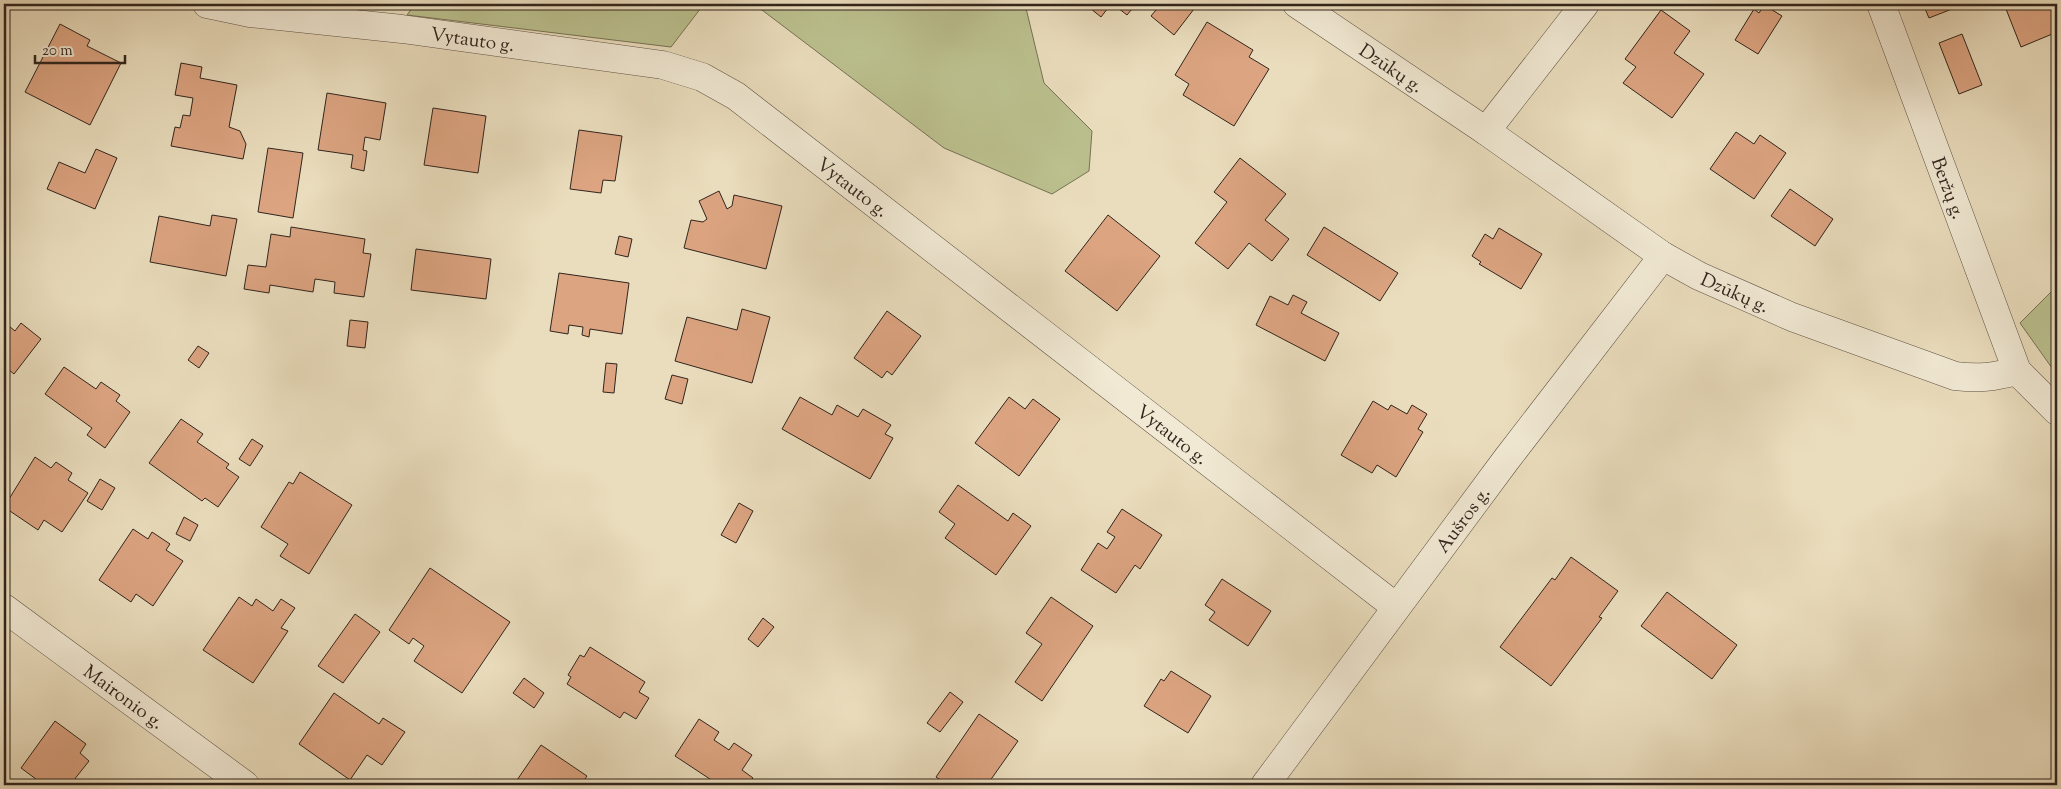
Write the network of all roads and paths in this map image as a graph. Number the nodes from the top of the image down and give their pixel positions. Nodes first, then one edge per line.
1 (207, 4) edge
2 (1296, 4) edge
3 (1585, 4) edge
4 (1882, 4) edge
5 (1486, 131) junction
6 (1663, 256) junction
7 (2017, 371) junction
8 (2057, 411) edge
9 (1396, 607) junction
10 (4, 608) edge
11 (245, 785) edge
12 (1265, 785) edge

1 - 9 street, Vytauto g.
2 - 5 street, Dzūkų g.
3 - 5 street
4 - 7 street, Beržų g.
5 - 6 street, Dzūkų g.
6 - 7 street, Dzūkų g.
6 - 9 street, Aušros g.
7 - 8 street
9 - 12 street, Aušros g.
10 - 11 street, Maironio g.

